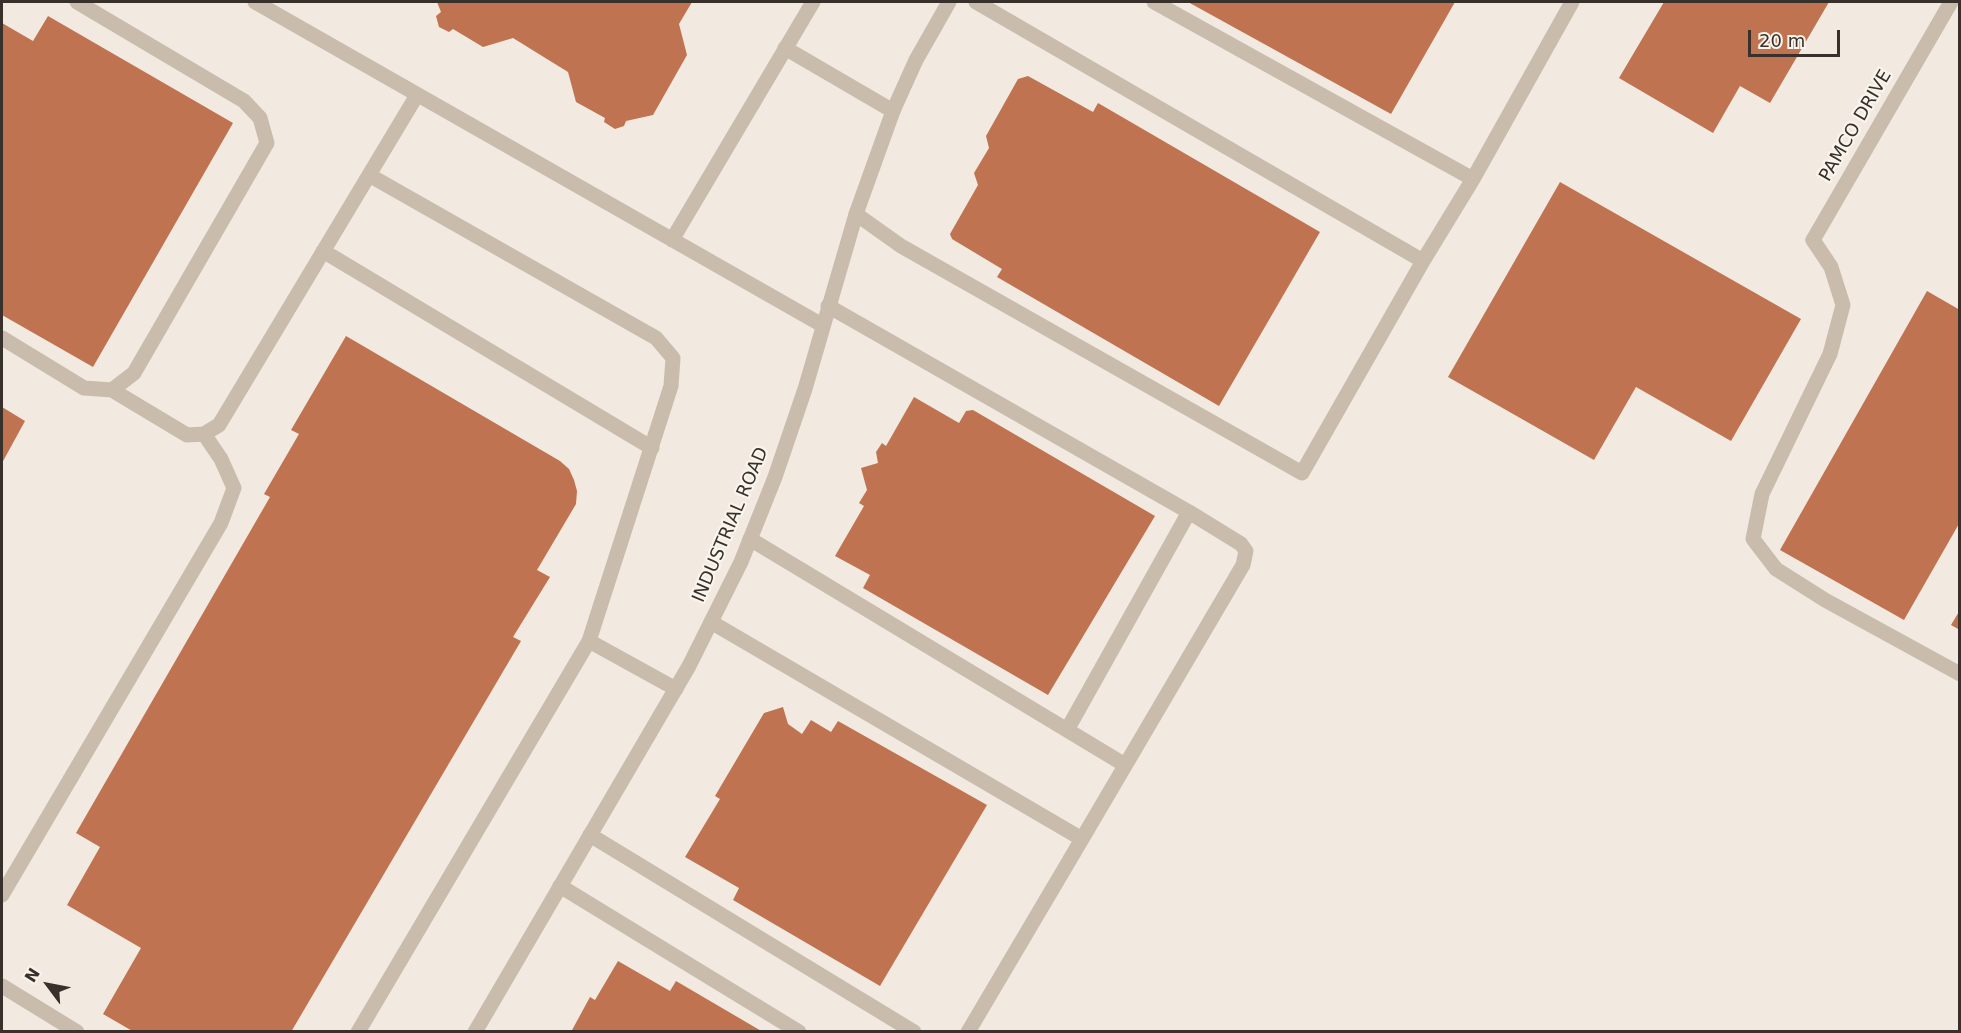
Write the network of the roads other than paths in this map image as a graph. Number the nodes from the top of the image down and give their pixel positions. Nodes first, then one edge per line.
1 (77, 2) edge
2 (255, 2) edge
3 (813, 2) edge
4 (950, 2) edge
5 (976, 2) edge
6 (1154, 2) edge
7 (1572, 2) edge
8 (1951, 2) edge
9 (785, 48) junction
10 (417, 95) junction
11 (893, 111) junction
12 (369, 175) junction
13 (1473, 179) junction
14 (856, 214) junction
15 (672, 240) junction
16 (323, 251) junction
17 (1423, 261) junction
18 (828, 306) junction
19 (822, 326) junction
20 (2, 338) edge
21 (112, 390) junction
22 (204, 434) junction
23 (652, 448) junction
24 (1189, 512) junction
25 (750, 539) junction
26 (711, 622) junction
27 (590, 641) junction
28 (1959, 674) edge
29 (676, 689) junction
30 (1067, 730) junction
31 (1125, 765) junction
32 (590, 835) junction
33 (1082, 839) junction
34 (560, 886) junction
35 (2, 895) edge
36 (2, 986) edge
37 (77, 1032) edge
38 (358, 1032) edge
39 (475, 1032) edge
40 (799, 1032) edge
41 (914, 1032) edge
42 (968, 1032) edge

1 - 21 street
2 - 10 street
3 - 9 street
4 - 11 street, INDUSTRIAL ROAD
5 - 17 street
6 - 13 street
7 - 13 street
8 - 28 street, PAMCO DRIVE
9 - 11 street
9 - 15 street
10 - 12 street
10 - 15 street
11 - 14 street, INDUSTRIAL ROAD
12 - 16 street
12 - 23 street
13 - 17 street
14 - 17 street
14 - 18 street, INDUSTRIAL ROAD
15 - 19 street
16 - 22 street
16 - 23 street
18 - 19 street, INDUSTRIAL ROAD
18 - 24 street
19 - 25 street, INDUSTRIAL ROAD
20 - 21 street
21 - 22 street
22 - 35 street
23 - 27 street
24 - 30 street
24 - 31 street
25 - 26 street, INDUSTRIAL ROAD
25 - 30 street
26 - 29 street, INDUSTRIAL ROAD
26 - 33 street
27 - 29 street
27 - 38 street
29 - 32 street, INDUSTRIAL ROAD
30 - 31 street
31 - 33 street
32 - 34 street, INDUSTRIAL ROAD
32 - 41 street
33 - 42 street
34 - 39 street, INDUSTRIAL ROAD
34 - 40 street
36 - 37 street

